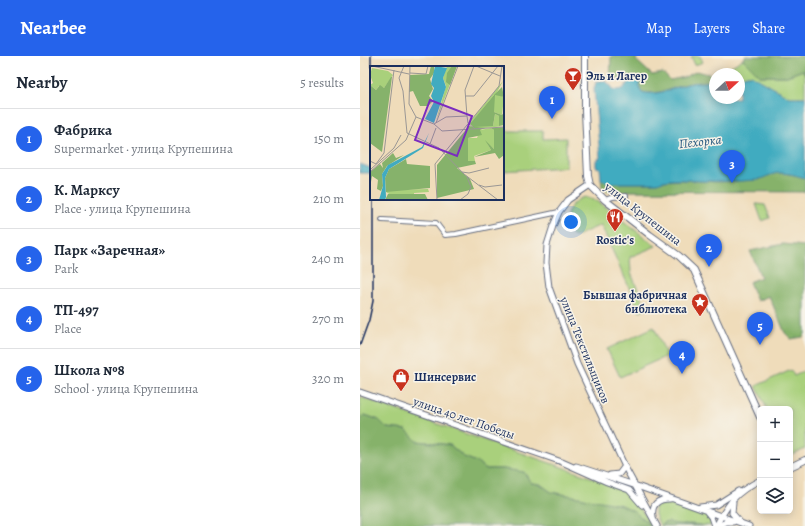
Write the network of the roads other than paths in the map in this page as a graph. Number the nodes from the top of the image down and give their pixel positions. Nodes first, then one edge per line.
1 (585, 56) edge
2 (590, 185) junction
3 (626, 196) dead end
4 (605, 200) junction
5 (559, 212) junction
6 (382, 220) dead end
7 (360, 392) edge
8 (757, 410) edge
9 (805, 460) edge
10 (562, 462) junction
11 (625, 466) junction
12 (793, 466) edge
13 (601, 473) junction
14 (757, 482) edge
15 (634, 484) junction
16 (745, 488) junction
17 (736, 496) junction
18 (675, 500) junction
19 (695, 507) junction
20 (722, 516) junction
21 (654, 520) junction
22 (746, 525) edge
23 (657, 526) edge
24 (716, 526) edge

1 - 2 main road, улица Крупешина
2 - 4 main road, улица Крупешина
2 - 5 street, улица Текстильщиков
3 - 4 street
4 - 8 main road, улица Крупешина
5 - 6 street
5 - 11 street, улица Текстильщиков
7 - 10 street, улица 40 лет Победы
9 - 12 main road
10 - 13 street, улица 40 лет Победы
10 - 21 street, улица 40 лет Победы
11 - 13 street
11 - 15 street, улица Текстильщиков
13 - 15 street, улица 40 лет Победы
14 - 16 street
15 - 18 street, улица 40 лет Победы
15 - 21 street, улица Текстильщиков
16 - 17 street
16 - 19 street
17 - 20 street
17 - 22 street
18 - 19 street, улица 40 лет Победы
18 - 21 street
19 - 20 street, улица 40 лет Победы
19 - 24 street
20 - 22 street, улица 40 лет Победы
20 - 24 street
21 - 23 street, улица Текстильщиков
22 - 24 street

